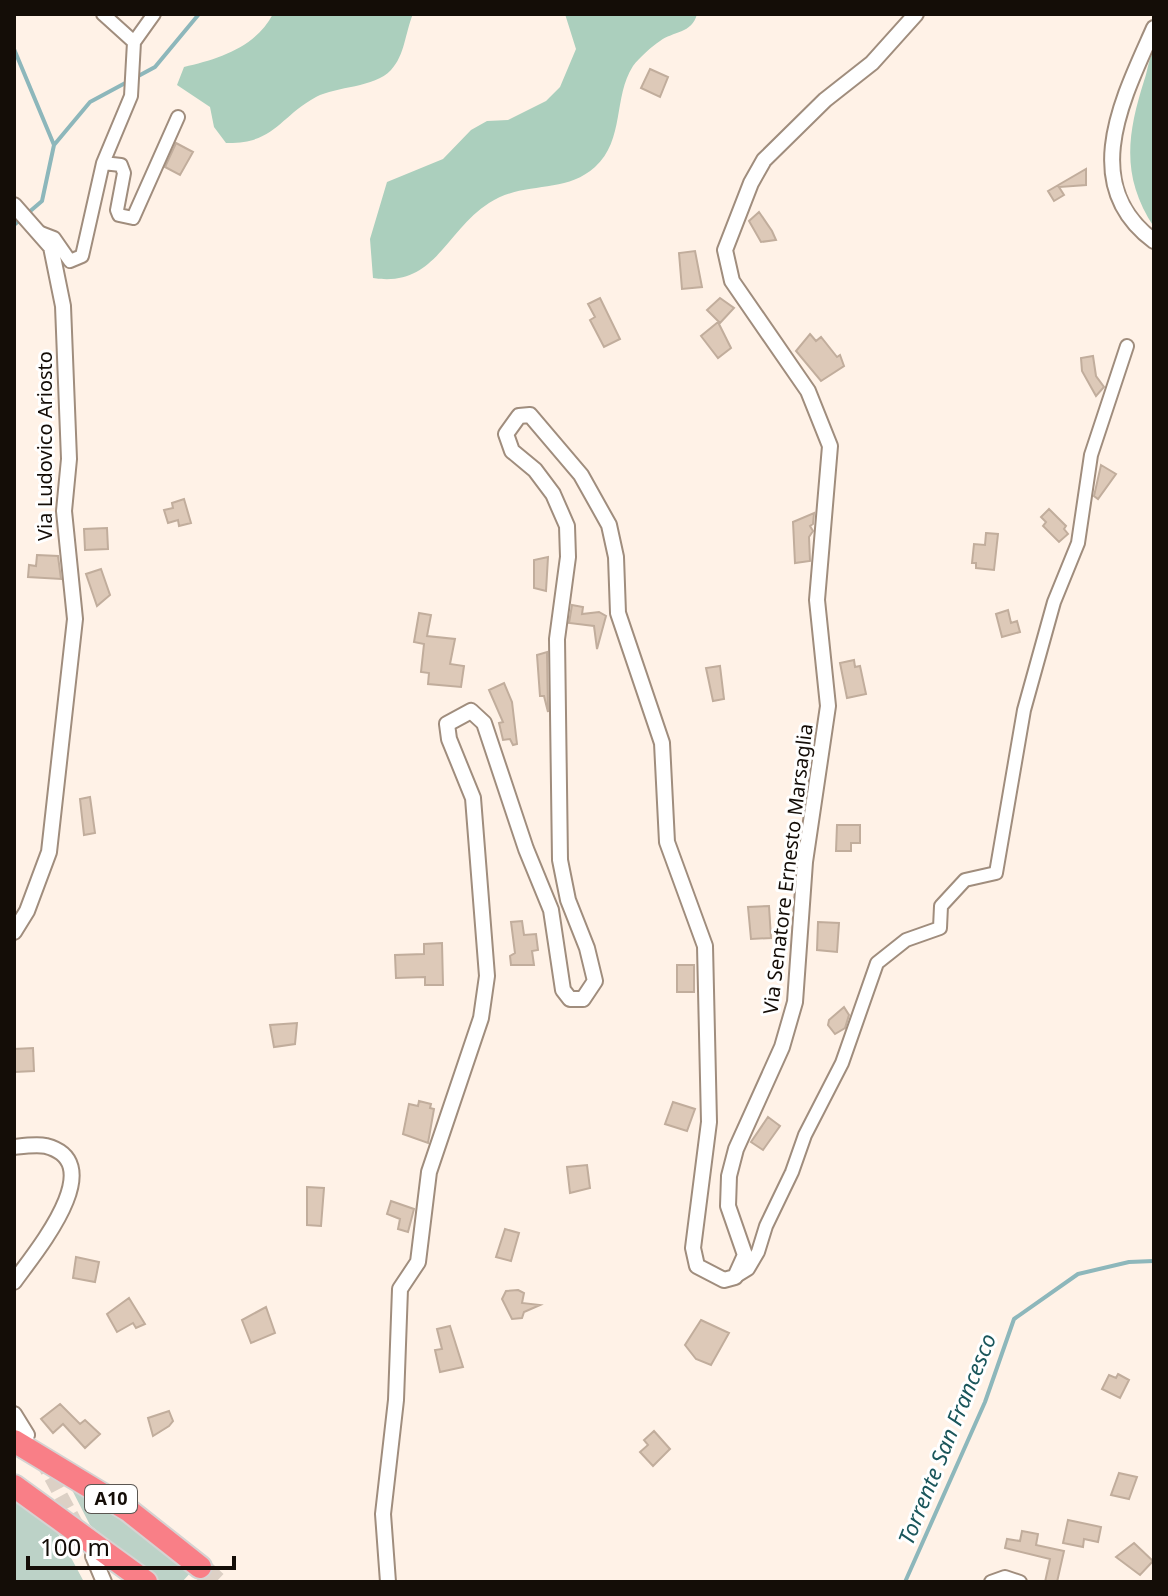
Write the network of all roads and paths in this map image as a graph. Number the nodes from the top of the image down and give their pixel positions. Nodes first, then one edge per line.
1 (103, 14) edge
2 (154, 14) edge
3 (916, 14) edge
4 (1154, 28) edge
5 (134, 42) junction
6 (178, 117) dead end
7 (103, 163) junction
8 (14, 205) edge
9 (41, 233) junction
10 (1154, 241) edge
11 (1127, 346) dead end
12 (14, 932) edge
13 (14, 1147) edge
14 (735, 1277) junction
15 (14, 1282) edge
16 (14, 1414) edge
17 (20, 1438) edge
18 (14, 1486) edge
19 (93, 1556) dead end
20 (200, 1567) tunnel mouth
21 (104, 1582) edge
22 (146, 1582) edge
23 (388, 1582) edge
24 (991, 1582) edge
25 (1020, 1582) edge

1 - 5 street
2 - 5 street
3 - 14 street, Via Senatore Ernesto Marsaglia
4 - 10 street
5 - 7 street
6 - 7 street
7 - 9 street
8 - 9 street, Via Ludovico Ariosto
9 - 12 street, Via Ludovico Ariosto
11 - 14 street
13 - 15 street
14 - 23 street
16 - 17 street
17 - 20 highway, A10
18 - 22 highway, A10
19 - 21 street
24 - 25 street

